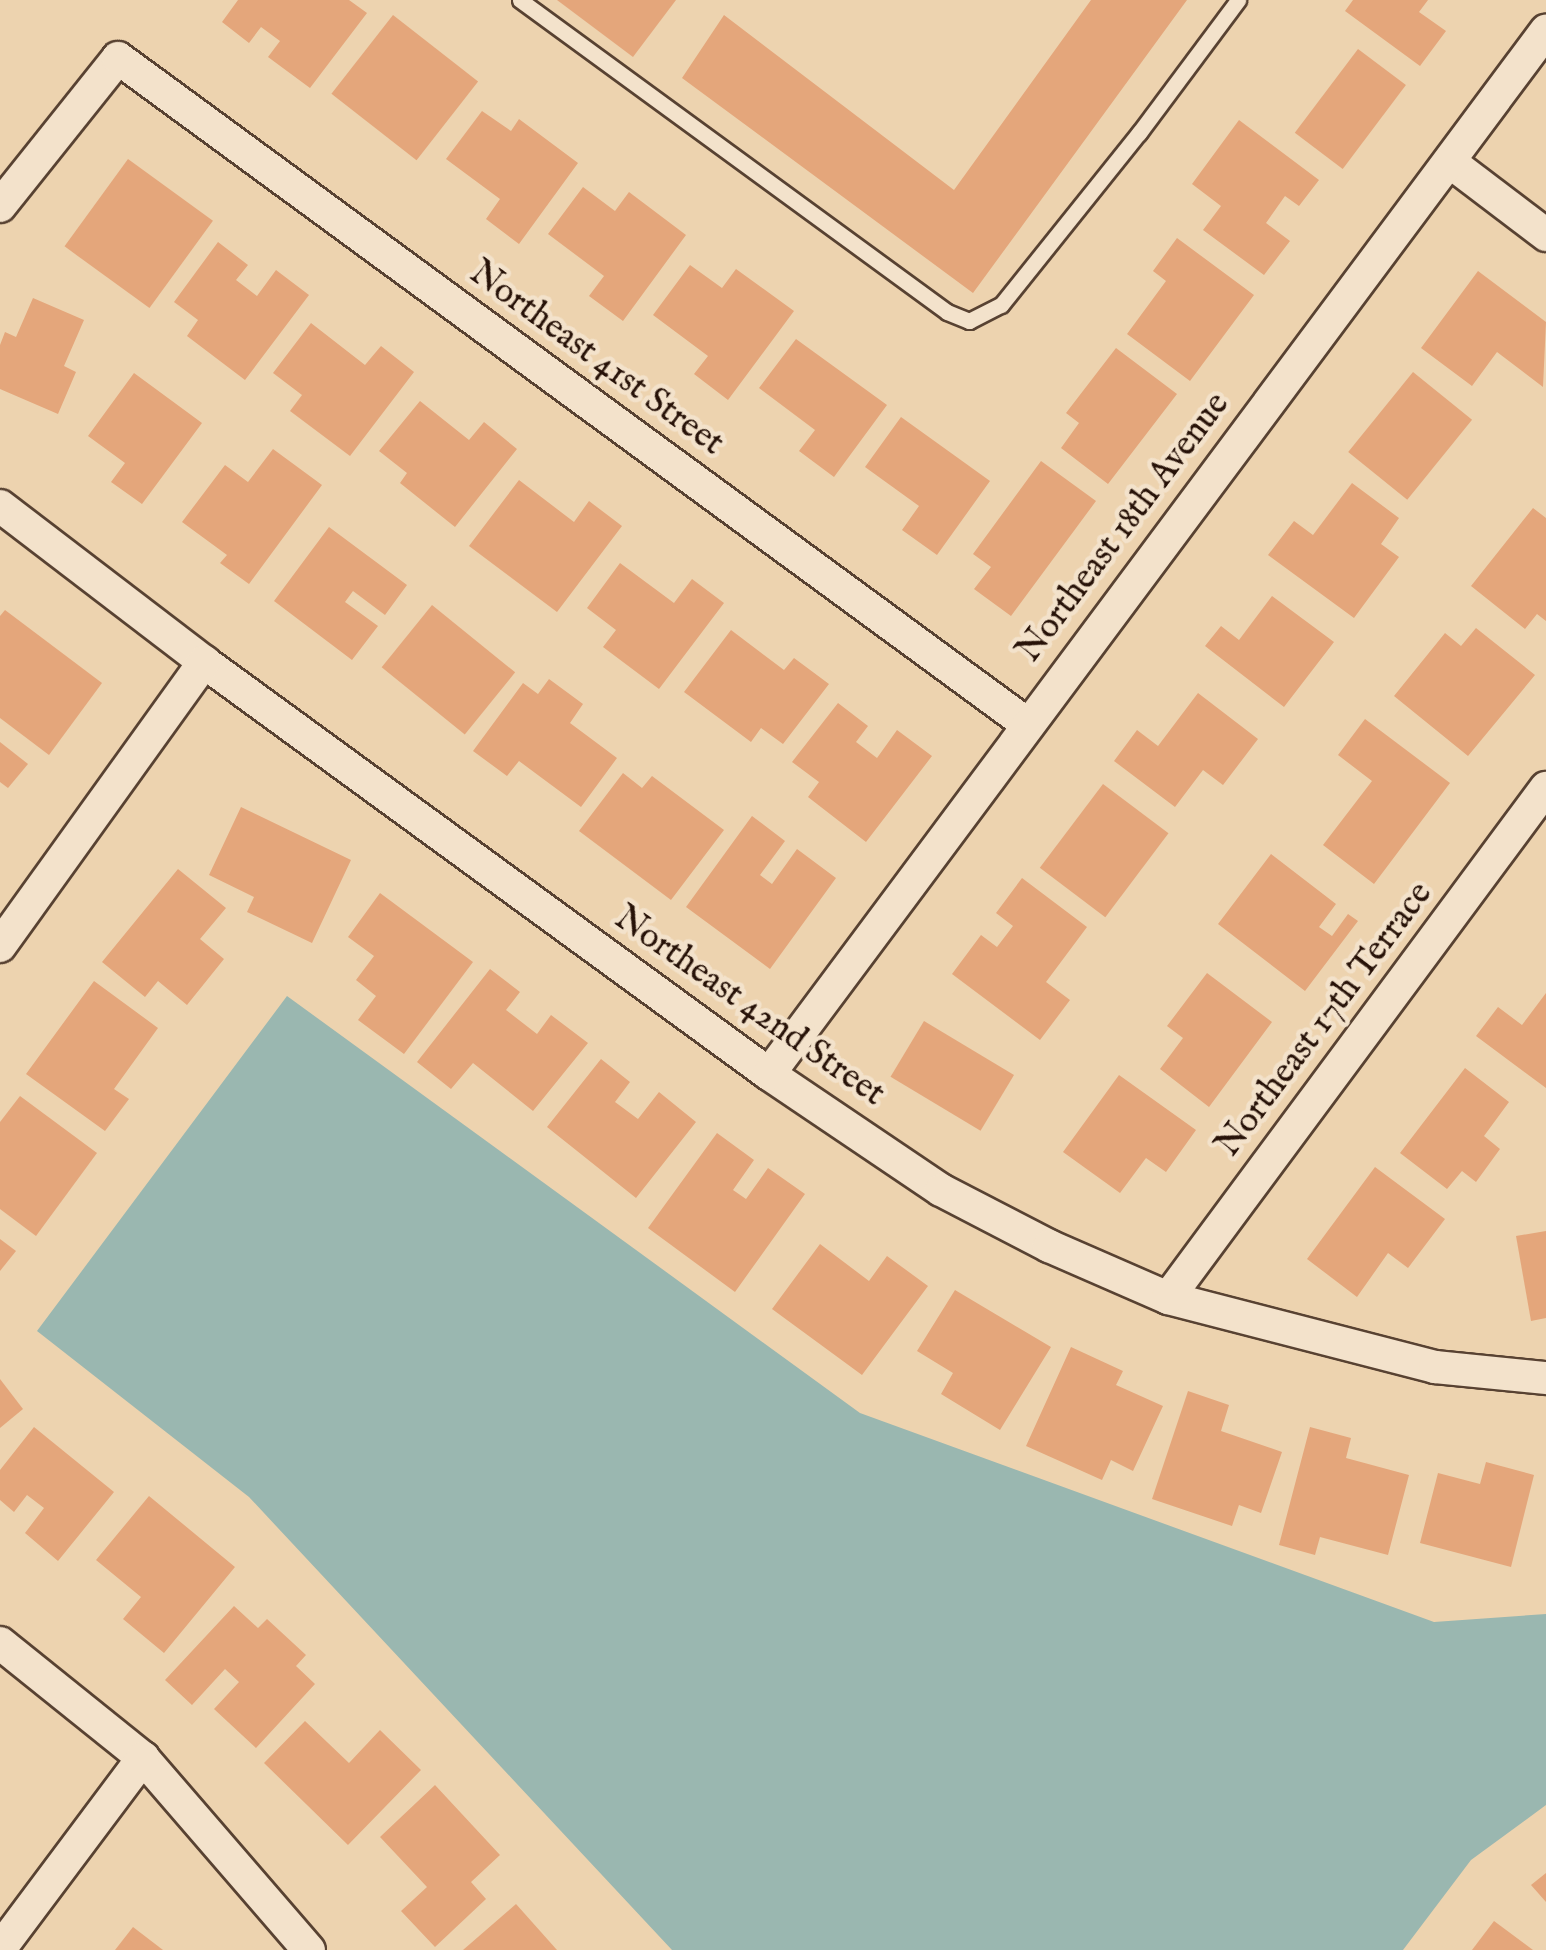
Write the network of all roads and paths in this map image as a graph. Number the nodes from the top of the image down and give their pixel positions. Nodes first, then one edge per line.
1 (520, 0) edge
2 (1238, 0) edge
3 (1546, 31) edge
4 (1450, 162) junction
5 (0, 206) edge
6 (1546, 235) edge
7 (0, 506) edge
8 (204, 662) junction
9 (1027, 724) junction
10 (1546, 788) edge
11 (0, 946) edge
12 (768, 1074) junction
13 (1168, 1298) junction
14 (1546, 1378) edge
15 (0, 1644) edge
16 (143, 1758) junction
17 (0, 1949) edge
18 (309, 1950) edge

1 - 2 lane
3 - 4 street, Northeast 18th Avenue
4 - 6 street
4 - 9 street, Northeast 18th Avenue
5 - 9 street, Northeast 41st Street
7 - 8 street, Northeast 42nd Street
8 - 11 street
8 - 12 street, Northeast 42nd Street
9 - 12 street, Northeast 18th Avenue
10 - 13 street, Northeast 17th Terrace
12 - 13 street, Northeast 42nd Street
13 - 14 street, Northeast 42nd Street
15 - 16 street
16 - 17 street
16 - 18 street

